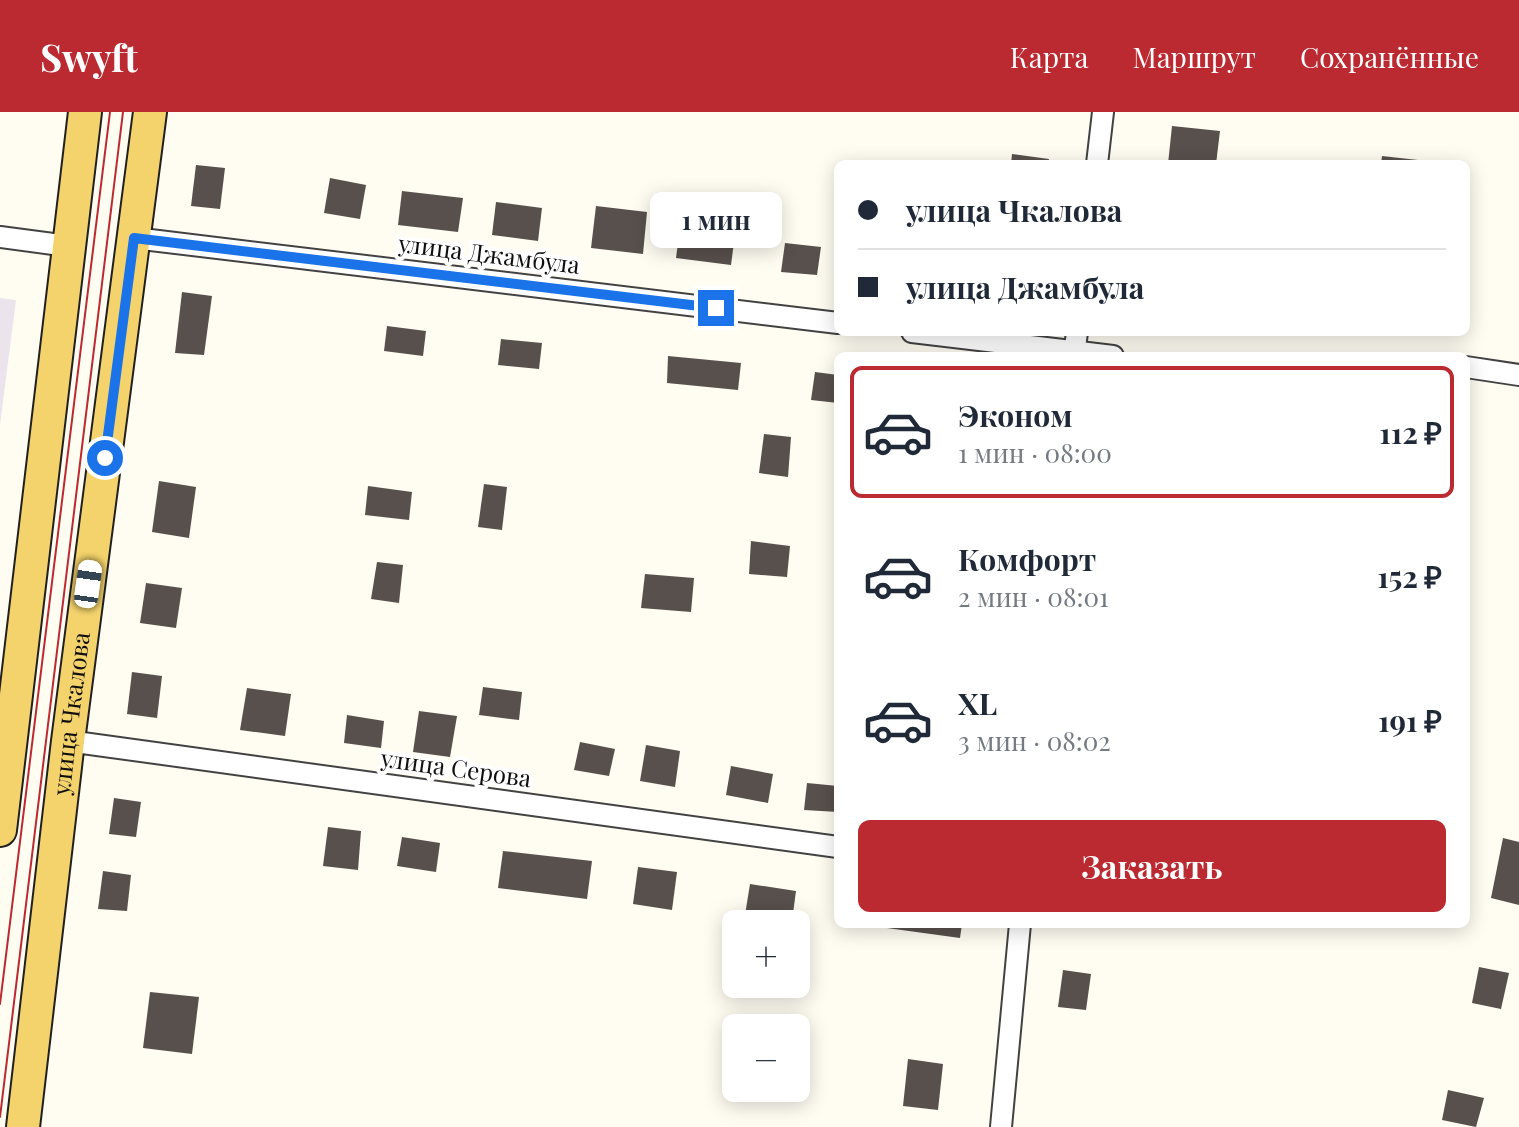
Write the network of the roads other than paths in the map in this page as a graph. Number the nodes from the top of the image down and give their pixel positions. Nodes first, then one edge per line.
1 (85, 112) edge
2 (150, 112) edge
3 (1103, 112) edge
4 (1097, 160) edge
5 (0, 237) edge
6 (134, 238) junction
7 (68, 246) junction
8 (834, 323) edge
9 (955, 336) edge
10 (1075, 347) edge
11 (1096, 352) edge
12 (1470, 368) edge
13 (1519, 375) edge
14 (68, 741) junction
15 (0, 830) edge
16 (834, 846) edge
17 (1020, 928) edge
18 (23, 1127) edge
19 (1001, 1127) edge

1 - 7 main road
2 - 6 main road, улица Чкалова
3 - 4 street
5 - 7 street
6 - 8 street, улица Джамбула
6 - 14 main road, улица Чкалова
7 - 15 main road
9 - 10 street
10 - 11 street
12 - 13 street
14 - 16 street, улица Серова
14 - 18 main road, улица Чкалова
17 - 19 street

